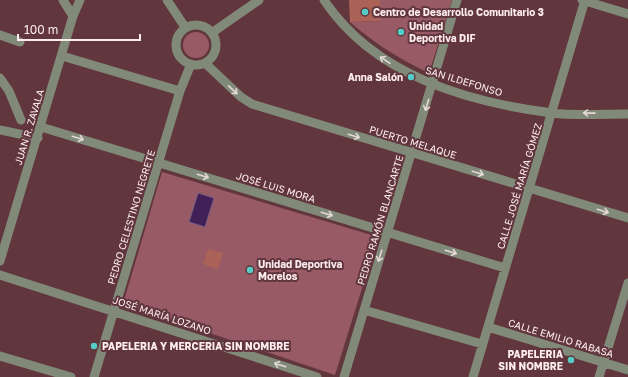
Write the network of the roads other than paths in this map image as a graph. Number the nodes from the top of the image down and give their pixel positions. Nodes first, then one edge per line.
1 (63, 0) edge
2 (80, 0) edge
3 (167, 0) edge
4 (259, 0) edge
5 (324, 0) edge
6 (457, 0) edge
7 (584, 0) edge
8 (628, 14) edge
9 (73, 16) junction
10 (185, 27) junction
11 (213, 32) junction
12 (0, 35) edge
13 (20, 42) dead end
14 (62, 56) junction
15 (205, 63) junction
16 (191, 64) junction
17 (0, 78) edge
18 (433, 85) junction
19 (180, 91) junction
20 (553, 113) junction
21 (628, 114) edge
22 (21, 120) dead end
23 (41, 127) junction
24 (0, 130) edge
25 (38, 138) junction
26 (411, 153) junction
27 (158, 163) junction
28 (529, 189) junction
29 (628, 218) edge
30 (387, 232) junction
31 (0, 261) edge
32 (505, 268) junction
33 (0, 275) edge
34 (628, 283) edge
35 (364, 310) junction
36 (114, 311) junction
37 (488, 327) junction
38 (482, 344) junction
39 (0, 356) edge
40 (604, 362) junction
41 (628, 370) edge
42 (71, 377) edge
43 (94, 377) edge
44 (317, 377) edge
45 (344, 377) edge
46 (473, 377) edge
47 (599, 377) edge

1 - 9 street
2 - 9 street, JUAN R. ZAVALA
3 - 10 street
4 - 11 street
18 -> 5 street, SAN ILDEFONSO
6 - 18 street, PEDRO RAMÓN BLANCARTE
7 - 8 street
7 - 20 street, CALLE JOSÉ MARÍA GÓMEZ
9 - 14 street, JUAN R. ZAVALA
10 - 11 street
10 - 16 street
11 - 15 street
12 - 13 street
14 - 19 street
14 - 23 street, JUAN R. ZAVALA
15 - 16 street
15 -> 26 street, PUERTO MELAQUE
16 - 19 street, PEDRO CELESTINO NEGRETE
17 - 22 street
18 - 20 street, SAN ILDEFONSO
18 -> 26 street, PEDRO RAMÓN BLANCARTE
19 - 27 street, PEDRO CELESTINO NEGRETE
21 -> 20 street, SAN ILDEFONSO
20 - 28 street, CALLE JOSÉ MARÍA GÓMEZ
23 - 25 street, JUAN R. ZAVALA
23 -> 27 street, JOSÉ LUIS MORA
24 - 25 street
25 - 31 street, JUAN R. ZAVALA
26 -> 28 street, PUERTO MELAQUE
26 - 30 street, PEDRO RAMÓN BLANCARTE
27 -> 30 street, JOSÉ LUIS MORA
27 - 36 street, PEDRO CELESTINO NEGRETE
28 -> 29 street, PUERTO MELAQUE
28 - 32 street, CALLE JOSÉ MARÍA GÓMEZ
30 -> 32 street, JOSÉ LUIS MORA
30 -> 35 street, PEDRO RAMÓN BLANCARTE
32 - 37 street, CALLE JOSÉ MARÍA GÓMEZ
33 - 36 street, JOSÉ MARÍA LOZANO
34 - 40 street
35 - 38 street
35 - 45 street, PEDRO RAMÓN BLANCARTE
36 - 43 street, PEDRO CELESTINO NEGRETE
44 -> 36 street, JOSÉ MARÍA LOZANO
37 - 38 street, CALLE JOSÉ MARÍA GÓMEZ
37 - 40 street, CALLE EMILIO RABASA
38 - 46 street, CALLE JOSÉ MARÍA GÓMEZ
39 - 42 street
40 - 41 street, CALLE EMILIO RABASA
40 - 47 street

